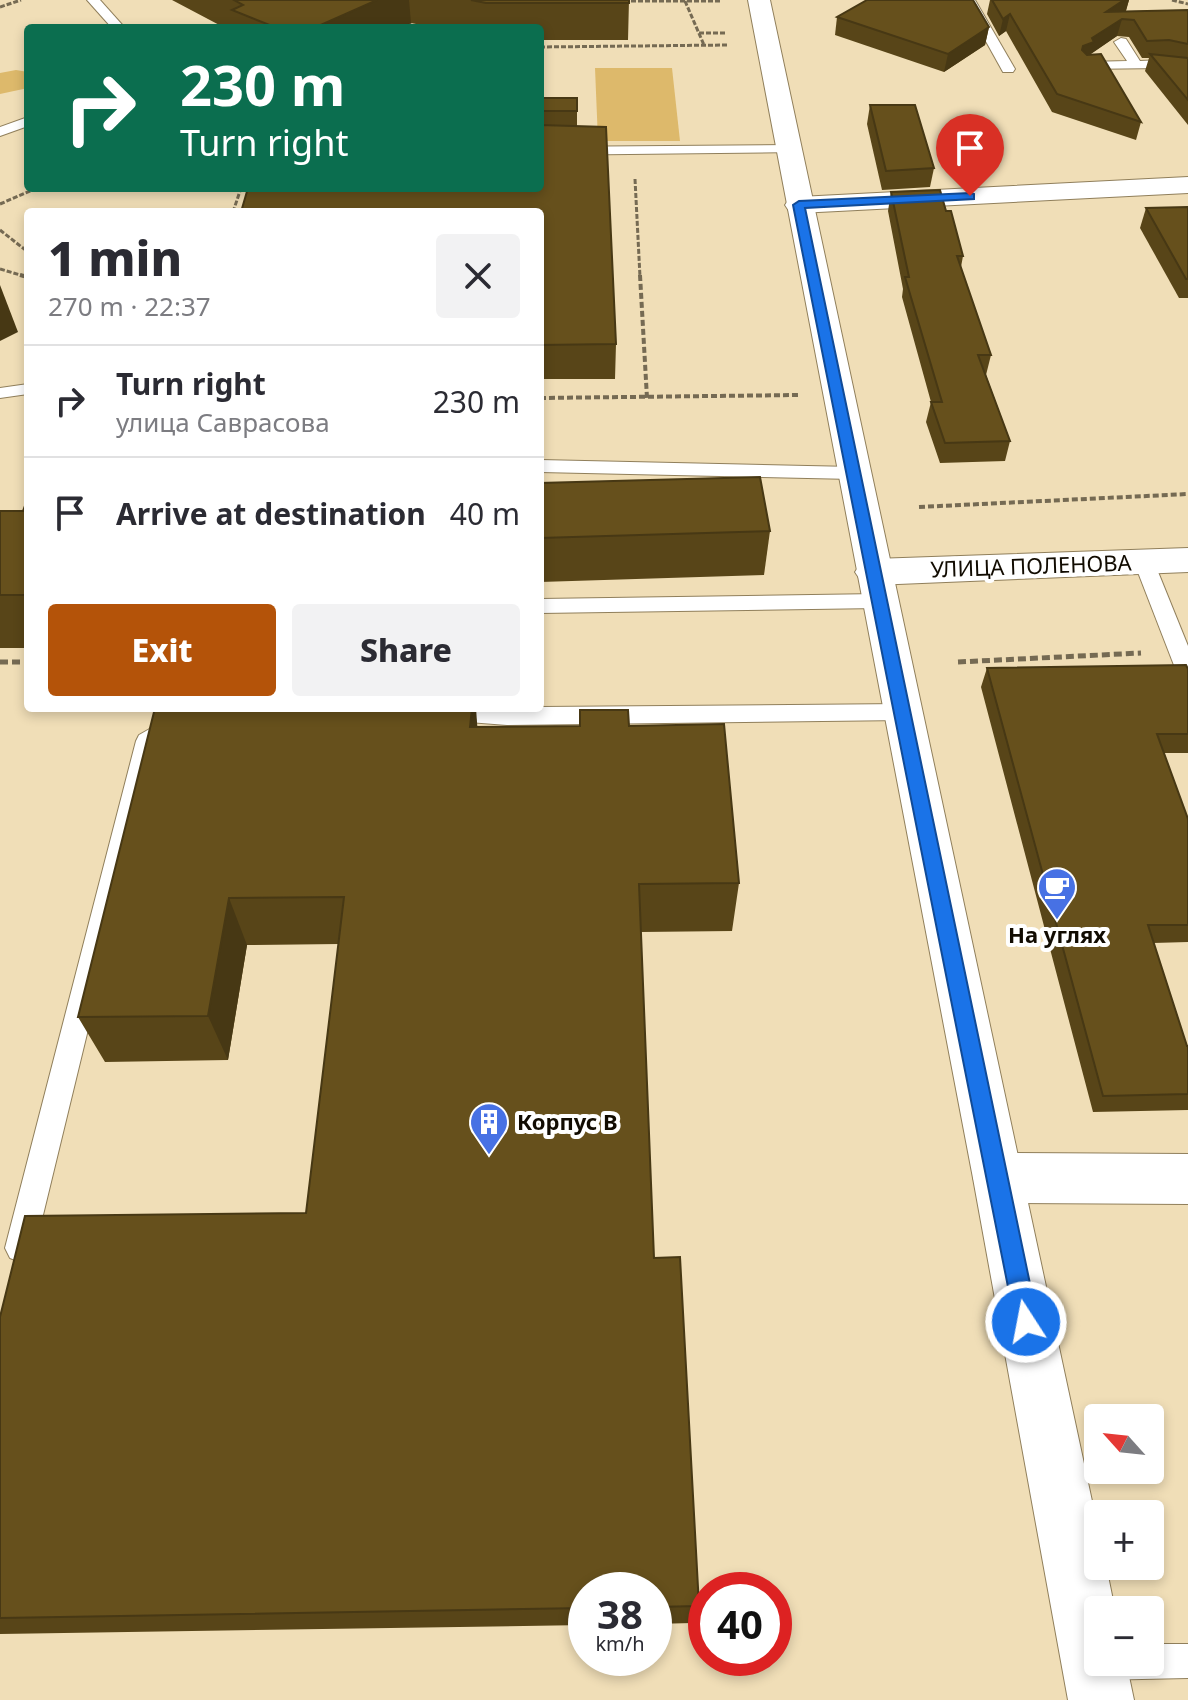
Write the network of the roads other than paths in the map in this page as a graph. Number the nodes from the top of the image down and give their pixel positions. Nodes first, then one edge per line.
1 (93, 0) edge
2 (759, 0) edge
3 (969, 0) edge
4 (115, 24) edge
5 (1121, 42) edge
6 (1136, 64) junction
7 (1087, 66) edge
8 (1008, 69) dead end
9 (1188, 69) edge
10 (24, 123) edge
11 (0, 132) edge
12 (791, 149) junction
13 (544, 151) edge
14 (1188, 185) edge
15 (799, 205) junction
16 (24, 390) edge
17 (0, 393) edge
18 (544, 466) edge
19 (853, 473) junction
20 (1188, 560) edge
21 (1144, 562) junction
22 (876, 586) junction
23 (544, 606) edge
24 (1188, 673) edge
25 (192, 712) edge
26 (443, 712) edge
27 (904, 712) junction
28 (999, 1178) junction
29 (1188, 1179) edge
30 (15, 1265) edge
31 (1188, 1661) edge
32 (1097, 1681) edge

1 - 4 lane
2 - 12 street
3 - 8 lane
5 - 6 lane
6 - 7 lane
6 - 9 lane
10 - 11 lane
12 - 13 lane
12 - 15 street
14 - 15 street
15 - 19 street
16 - 17 lane
18 - 19 lane
19 - 22 street
20 - 21 street, УЛИЦА ПОЛЕНОВА
21 - 22 street, УЛИЦА ПОЛЕНОВА
21 - 24 lane
22 - 23 lane
22 - 27 street
25 - 30 lane
26 - 27 lane
27 - 28 street
28 - 29 street
28 - 32 street
31 - 32 lane

